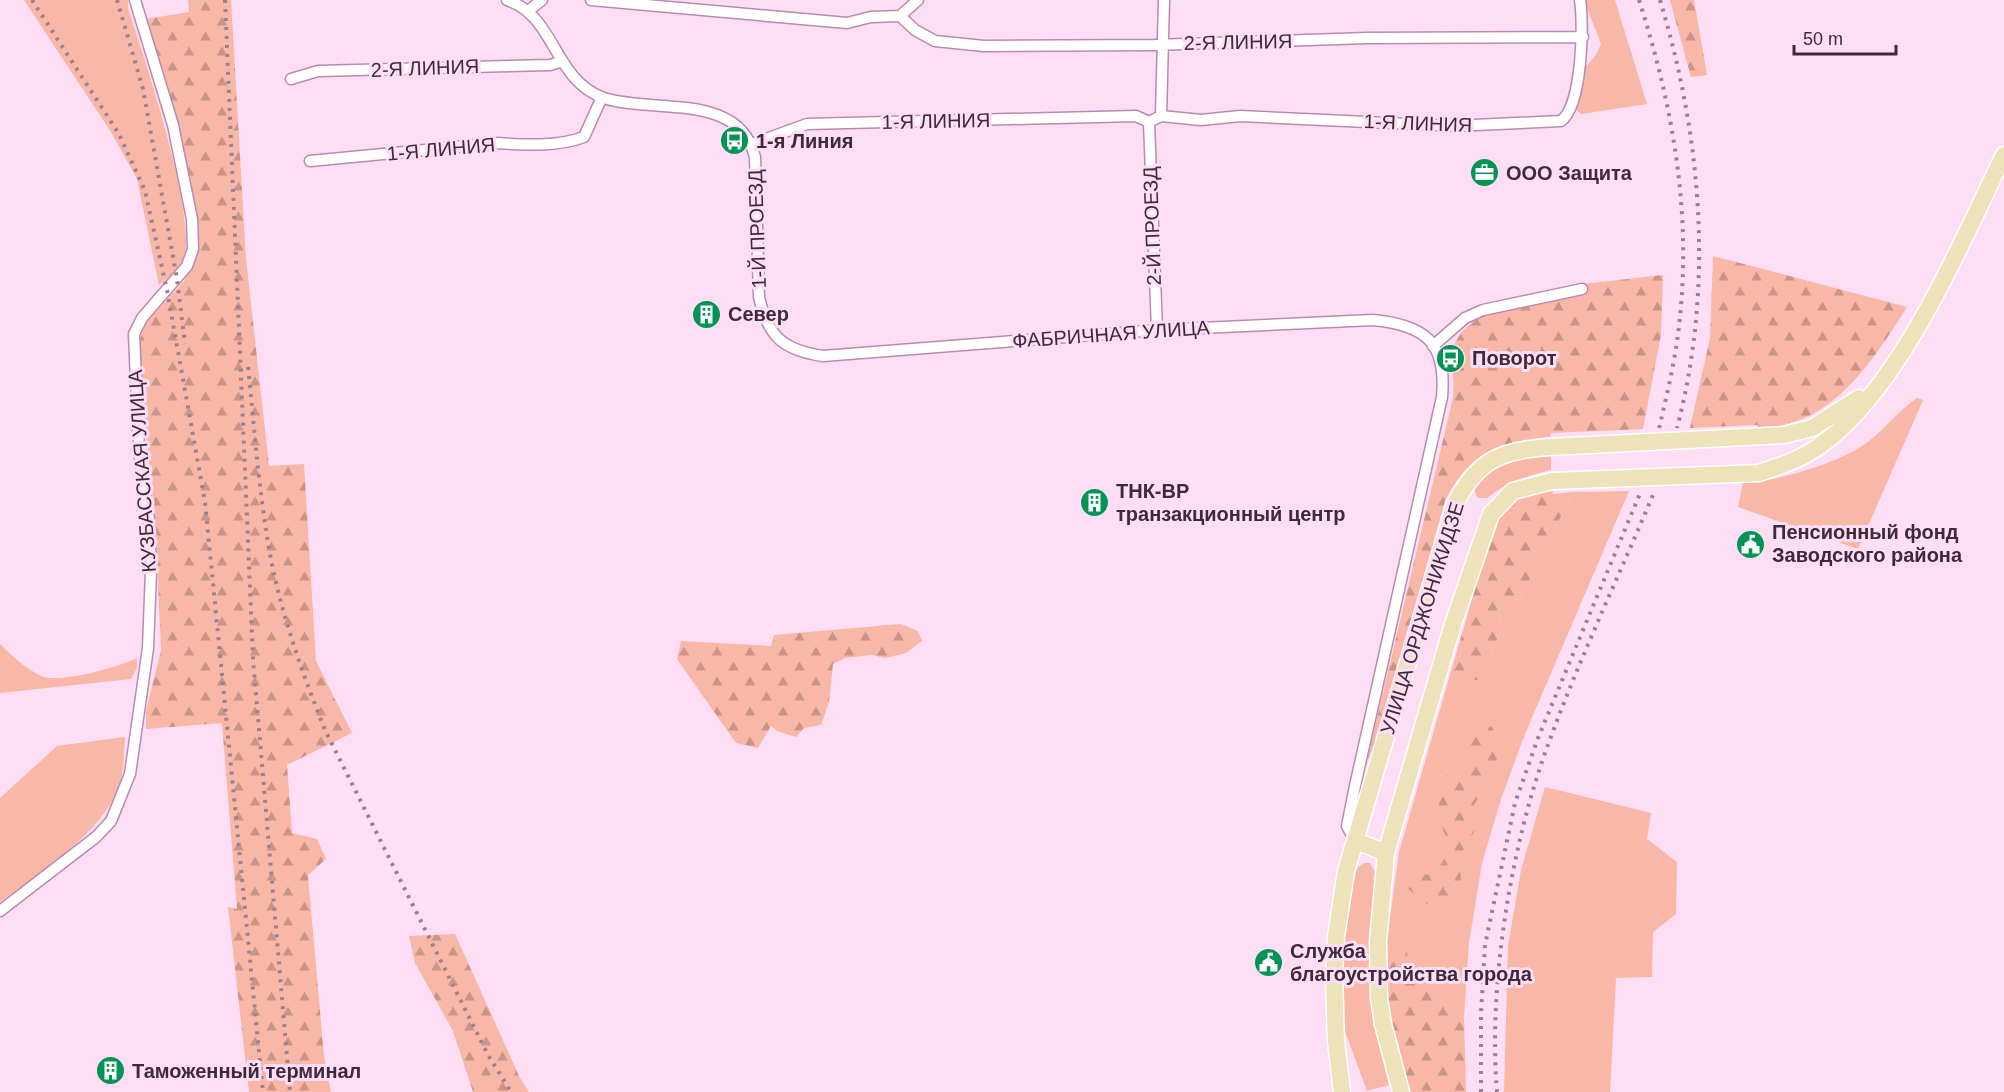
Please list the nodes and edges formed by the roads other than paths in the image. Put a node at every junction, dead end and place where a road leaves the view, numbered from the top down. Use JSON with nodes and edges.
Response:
{"nodes":[{"id":1,"x":135,"y":0,"type":"edge"},
{"id":2,"x":507,"y":0,"type":"edge"},
{"id":3,"x":542,"y":0,"type":"edge"},
{"id":4,"x":591,"y":0,"type":"edge"},
{"id":5,"x":918,"y":0,"type":"edge"},
{"id":6,"x":1164,"y":0,"type":"edge"},
{"id":7,"x":1580,"y":0,"type":"edge"},
{"id":8,"x":528,"y":11,"type":"junction"},
{"id":9,"x":900,"y":16,"type":"junction"},
{"id":10,"x":1583,"y":38,"type":"junction"},
{"id":11,"x":1165,"y":44,"type":"junction"},
{"id":12,"x":560,"y":62,"type":"junction"},
{"id":13,"x":291,"y":79,"type":"dead end"},
{"id":14,"x":602,"y":97,"type":"junction"},
{"id":15,"x":1161,"y":116,"type":"junction"},
{"id":16,"x":1149,"y":122,"type":"junction"},
{"id":17,"x":752,"y":144,"type":"junction"},
{"id":18,"x":2004,"y":155,"type":"edge"},
{"id":19,"x":310,"y":161,"type":"dead end"},
{"id":20,"x":1582,"y":289,"type":"dead end"},
{"id":21,"x":1156,"y":330,"type":"junction"},
{"id":22,"x":783,"y":343,"type":"joint"},
{"id":23,"x":1433,"y":346,"type":"junction"},
{"id":24,"x":1887,"y":374,"type":"junction"},
{"id":25,"x":1356,"y":841,"type":"junction"},
{"id":26,"x":1386,"y":853,"type":"junction"},
{"id":27,"x":0,"y":911,"type":"edge"},
{"id":28,"x":1342,"y":1092,"type":"edge"},
{"id":29,"x":1401,"y":1092,"type":"edge"}],
"edges":[{"from":1,"to":27,"type":"street","name":"КУЗБАССКАЯ УЛИЦА"},
{"from":2,"to":8,"type":"street"},
{"from":3,"to":8,"type":"street"},
{"from":4,"to":9,"type":"street"},
{"from":5,"to":9,"type":"street"},
{"from":6,"to":11,"type":"street"},
{"from":7,"to":10,"type":"street"},
{"from":8,"to":12,"type":"street"},
{"from":9,"to":11,"type":"street","name":"2-Я ЛИНИЯ"},
{"from":10,"to":11,"type":"street","name":"2-Я ЛИНИЯ"},
{"from":10,"to":15,"type":"street","name":"1-Я ЛИНИЯ"},
{"from":11,"to":15,"type":"street"},
{"from":12,"to":13,"type":"street","name":"2-Я ЛИНИЯ"},
{"from":12,"to":14,"type":"street"},
{"from":14,"to":17,"type":"street"},
{"from":14,"to":19,"type":"street","name":"1-Я ЛИНИЯ"},
{"from":15,"to":16,"type":"street"},
{"from":16,"to":17,"type":"street","name":"1-Я ЛИНИЯ"},
{"from":16,"to":21,"type":"street","name":"2-Й ПРОЕЗД"},
{"from":17,"to":22,"type":"street","name":"1-Й ПРОЕЗД"},
{"from":18,"to":24,"type":"main road","name":"УЛИЦА ОРДЖОНИКИДЗЕ"},
{"from":20,"to":23,"type":"street"},
{"from":21,"to":22,"type":"street","name":"ФАБРИЧНАЯ УЛИЦА"},
{"from":21,"to":23,"type":"street","name":"ФАБРИЧНАЯ УЛИЦА"},
{"from":23,"to":25,"type":"street","name":"ФАБРИЧНАЯ УЛИЦА"},
{"from":24,"to":25,"type":"main road","name":"УЛИЦА ОРДЖОНИКИДЗЕ"},
{"from":24,"to":26,"type":"main road","name":"УЛИЦА ОРДЖОНИКИДЗЕ"},
{"from":25,"to":26,"type":"main road"},
{"from":25,"to":28,"type":"main road","name":"УЛИЦА ОРДЖОНИКИДЗЕ"},
{"from":26,"to":29,"type":"main road","name":"УЛИЦА ОРДЖОНИКИДЗЕ"}]}
